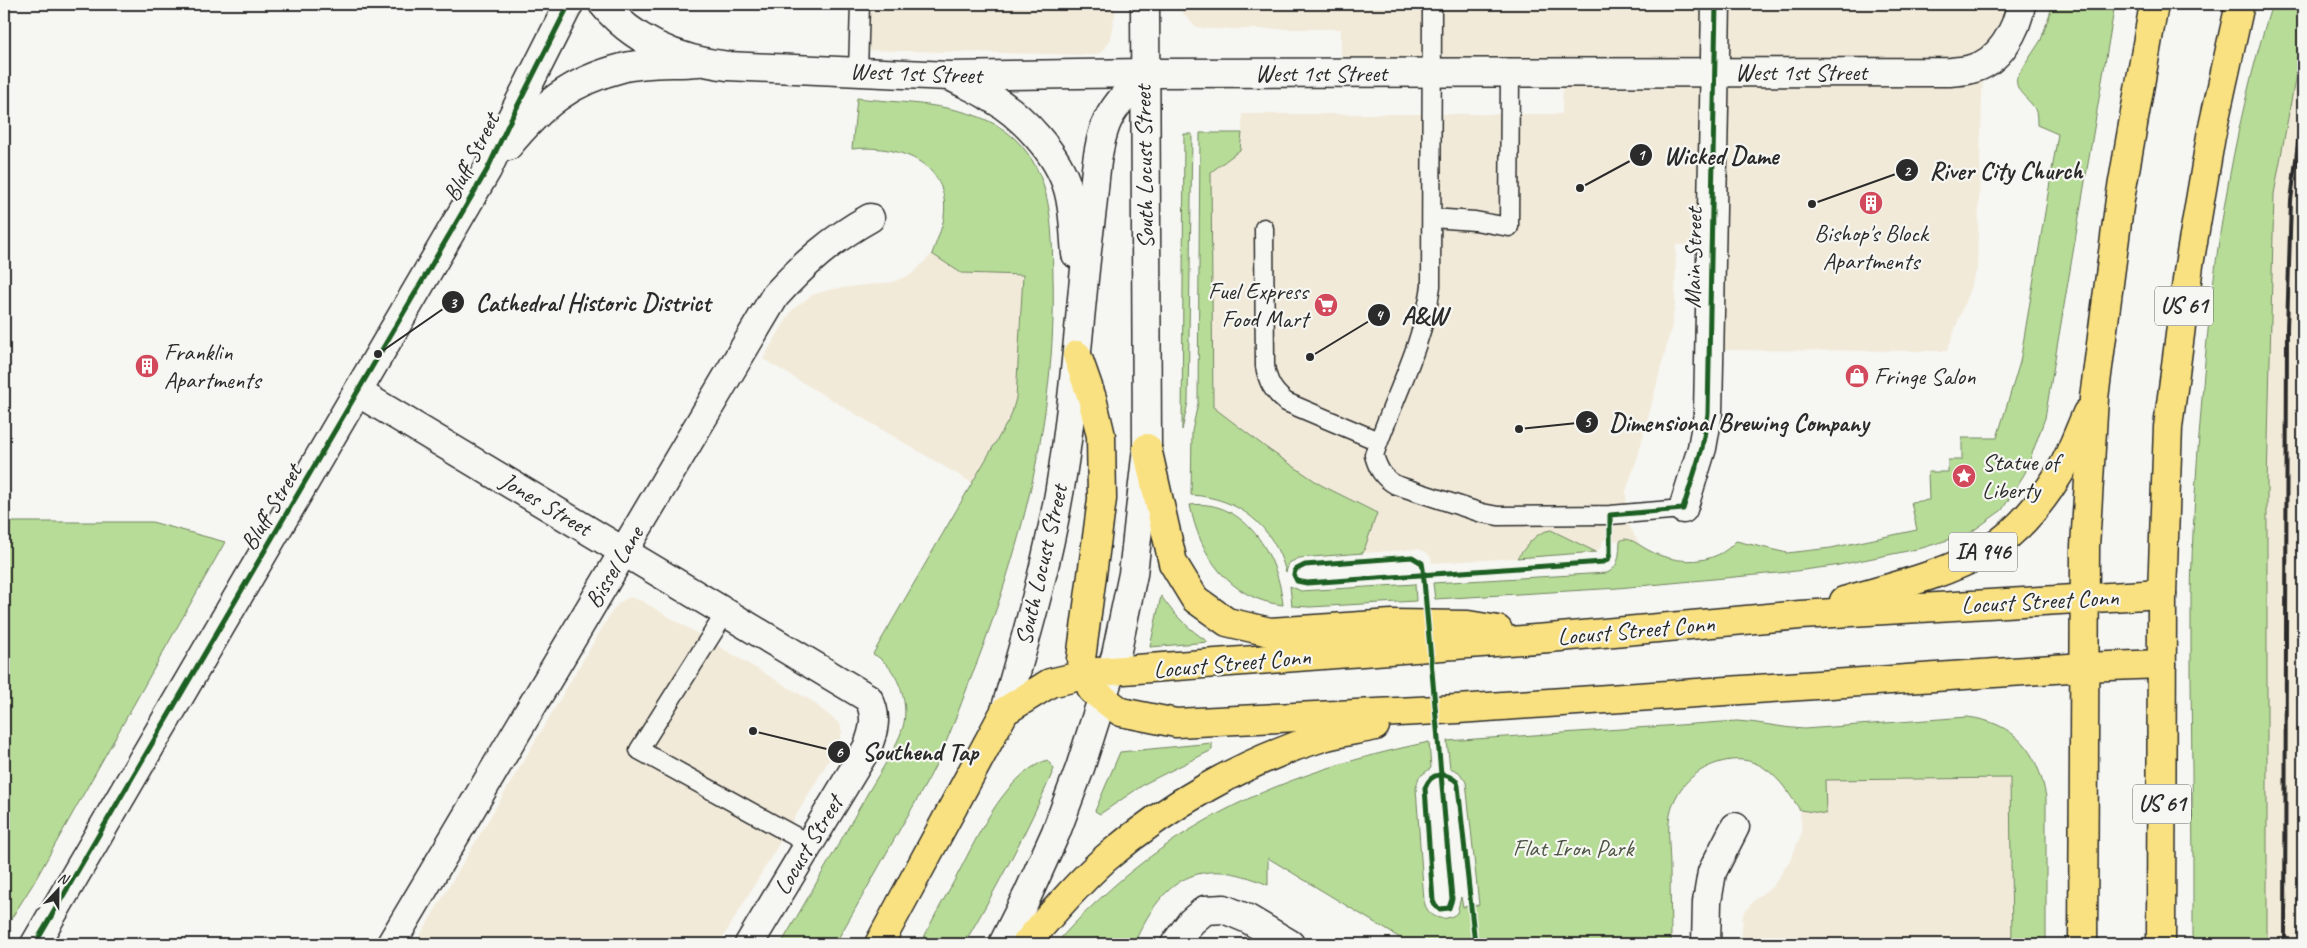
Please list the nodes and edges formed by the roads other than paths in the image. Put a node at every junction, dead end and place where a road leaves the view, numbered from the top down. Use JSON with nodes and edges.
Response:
{"nodes":[{"id":1,"x":569,"y":4,"type":"edge"},
{"id":2,"x":603,"y":4,"type":"edge"},
{"id":3,"x":860,"y":4,"type":"edge"},
{"id":4,"x":1146,"y":4,"type":"edge"},
{"id":5,"x":1432,"y":4,"type":"edge"},
{"id":6,"x":1716,"y":4,"type":"edge"},
{"id":7,"x":2021,"y":4,"type":"edge"},
{"id":8,"x":2154,"y":5,"type":"edge"},
{"id":9,"x":2239,"y":10,"type":"edge"},
{"id":10,"x":698,"y":62,"type":"junction"},
{"id":11,"x":858,"y":71,"type":"junction"},
{"id":12,"x":1432,"y":72,"type":"junction"},
{"id":13,"x":1510,"y":72,"type":"junction"},
{"id":14,"x":1715,"y":72,"type":"junction"},
{"id":15,"x":1145,"y":73,"type":"junction"},
{"id":16,"x":949,"y":76,"type":"junction"},
{"id":17,"x":488,"y":170,"type":"junction"},
{"id":18,"x":870,"y":218,"type":"dead end"},
{"id":19,"x":1432,"y":218,"type":"junction"},
{"id":20,"x":1264,"y":228,"type":"dead end"},
{"id":21,"x":1081,"y":298,"type":"junction"},
{"id":22,"x":1077,"y":355,"type":"junction"},
{"id":23,"x":359,"y":393,"type":"junction"},
{"id":24,"x":2094,"y":398,"type":"junction"},
{"id":25,"x":1378,"y":441,"type":"junction"},
{"id":26,"x":1147,"y":448,"type":"junction"},
{"id":27,"x":1684,"y":509,"type":"joint"},
{"id":28,"x":624,"y":551,"type":"junction"},
{"id":29,"x":2162,"y":594,"type":"junction"},
{"id":30,"x":2084,"y":599,"type":"junction"},
{"id":31,"x":726,"y":612,"type":"junction"},
{"id":32,"x":1800,"y":615,"type":"junction"},
{"id":33,"x":1549,"y":638,"type":"junction"},
{"id":34,"x":2162,"y":664,"type":"junction"},
{"id":35,"x":2084,"y":667,"type":"junction"},
{"id":36,"x":1098,"y":674,"type":"junction"},
{"id":37,"x":1103,"y":698,"type":"junction"},
{"id":38,"x":1458,"y":709,"type":"junction"},
{"id":39,"x":1005,"y":711,"type":"junction"},
{"id":40,"x":874,"y":717,"type":"joint"},
{"id":41,"x":1735,"y":827,"type":"dead end"},
{"id":42,"x":809,"y":844,"type":"junction"},
{"id":43,"x":35,"y":944,"type":"edge"},
{"id":44,"x":391,"y":944,"type":"edge"},
{"id":45,"x":749,"y":944,"type":"edge"},
{"id":46,"x":880,"y":944,"type":"edge"},
{"id":47,"x":1003,"y":944,"type":"edge"},
{"id":48,"x":1026,"y":944,"type":"edge"},
{"id":49,"x":1175,"y":944,"type":"edge"},
{"id":50,"x":1290,"y":944,"type":"edge"},
{"id":51,"x":1706,"y":944,"type":"edge"},
{"id":52,"x":2083,"y":944,"type":"edge"},
{"id":53,"x":2161,"y":944,"type":"edge"}],
"edges":[{"from":1,"to":17,"type":"street","name":"Bluff Street"},
{"from":2,"to":10,"type":"street","name":"West 1st Street"},
{"from":3,"to":11,"type":"lane"},
{"from":4,"to":15,"type":"street"},
{"from":5,"to":12,"type":"lane"},
{"from":6,"to":14,"type":"street","name":"Main Street"},
{"from":7,"to":14,"type":"street","name":"West 1st Street"},
{"from":8,"to":24,"type":"highway"},
{"from":9,"to":29,"type":"highway","number":"US 61"},
{"from":10,"to":11,"type":"street","name":"West 1st Street"},
{"from":10,"to":17,"type":"street"},
{"from":11,"to":16,"type":"street","name":"West 1st Street"},
{"from":12,"to":13,"type":"street","name":"West 1st Street"},
{"from":12,"to":15,"type":"street","name":"West 1st Street"},
{"from":12,"to":19,"type":"lane"},
{"from":13,"to":14,"type":"street","name":"West 1st Street"},
{"from":13,"to":19,"type":"lane"},
{"from":14,"to":27,"type":"street","name":"Main Street"},
{"from":15,"to":16,"type":"street","name":"West 1st Street"},
{"from":15,"to":21,"type":"street","name":"South Locust Street"},
{"from":15,"to":26,"type":"street","name":"South Locust Street"},
{"from":16,"to":21,"type":"street"},
{"from":17,"to":23,"type":"street","name":"Bluff Street"},
{"from":18,"to":28,"type":"street","name":"Bissel Lane"},
{"from":19,"to":25,"type":"lane"},
{"from":20,"to":25,"type":"lane"},
{"from":21,"to":22,"type":"street","name":"South Locust Street"},
{"from":22,"to":36,"type":"highway"},
{"from":22,"to":39,"type":"street","name":"South Locust Street"},
{"from":23,"to":28,"type":"street","name":"Jones Street"},
{"from":23,"to":43,"type":"street","name":"Bluff Street"},
{"from":24,"to":30,"type":"highway"},
{"from":24,"to":32,"type":"highway","number":"IA 946"},
{"from":25,"to":27,"type":"lane"},
{"from":26,"to":33,"type":"highway"},
{"from":26,"to":36,"type":"street","name":"South Locust Street"},
{"from":28,"to":31,"type":"street","name":"Jones Street"},
{"from":28,"to":44,"type":"street","name":"Bissel Lane"},
{"from":29,"to":30,"type":"highway","name":"Locust Street Conn"},
{"from":29,"to":34,"type":"highway","number":"US 61"},
{"from":30,"to":32,"type":"highway","name":"Locust Street Conn"},
{"from":30,"to":35,"type":"highway"},
{"from":31,"to":40,"type":"street","name":"Jones Street"},
{"from":31,"to":42,"type":"lane"},
{"from":32,"to":33,"type":"highway","name":"Locust Street Conn"},
{"from":33,"to":36,"type":"highway","name":"Locust Street Conn"},
{"from":34,"to":35,"type":"highway"},
{"from":34,"to":53,"type":"highway","number":"US 61"},
{"from":35,"to":38,"type":"highway"},
{"from":35,"to":52,"type":"highway"},
{"from":36,"to":37,"type":"street","name":"South Locust Street"},
{"from":36,"to":39,"type":"highway","name":"Locust Street Conn"},
{"from":37,"to":38,"type":"highway"},
{"from":37,"to":47,"type":"street","name":"South Locust Street"},
{"from":38,"to":48,"type":"highway"},
{"from":39,"to":46,"type":"highway","name":"South Locust Street"},
{"from":40,"to":42,"type":"street","name":"Locust Street"},
{"from":41,"to":51,"type":"street"},
{"from":42,"to":45,"type":"street","name":"Locust Street"},
{"from":49,"to":50,"type":"street"}]}
